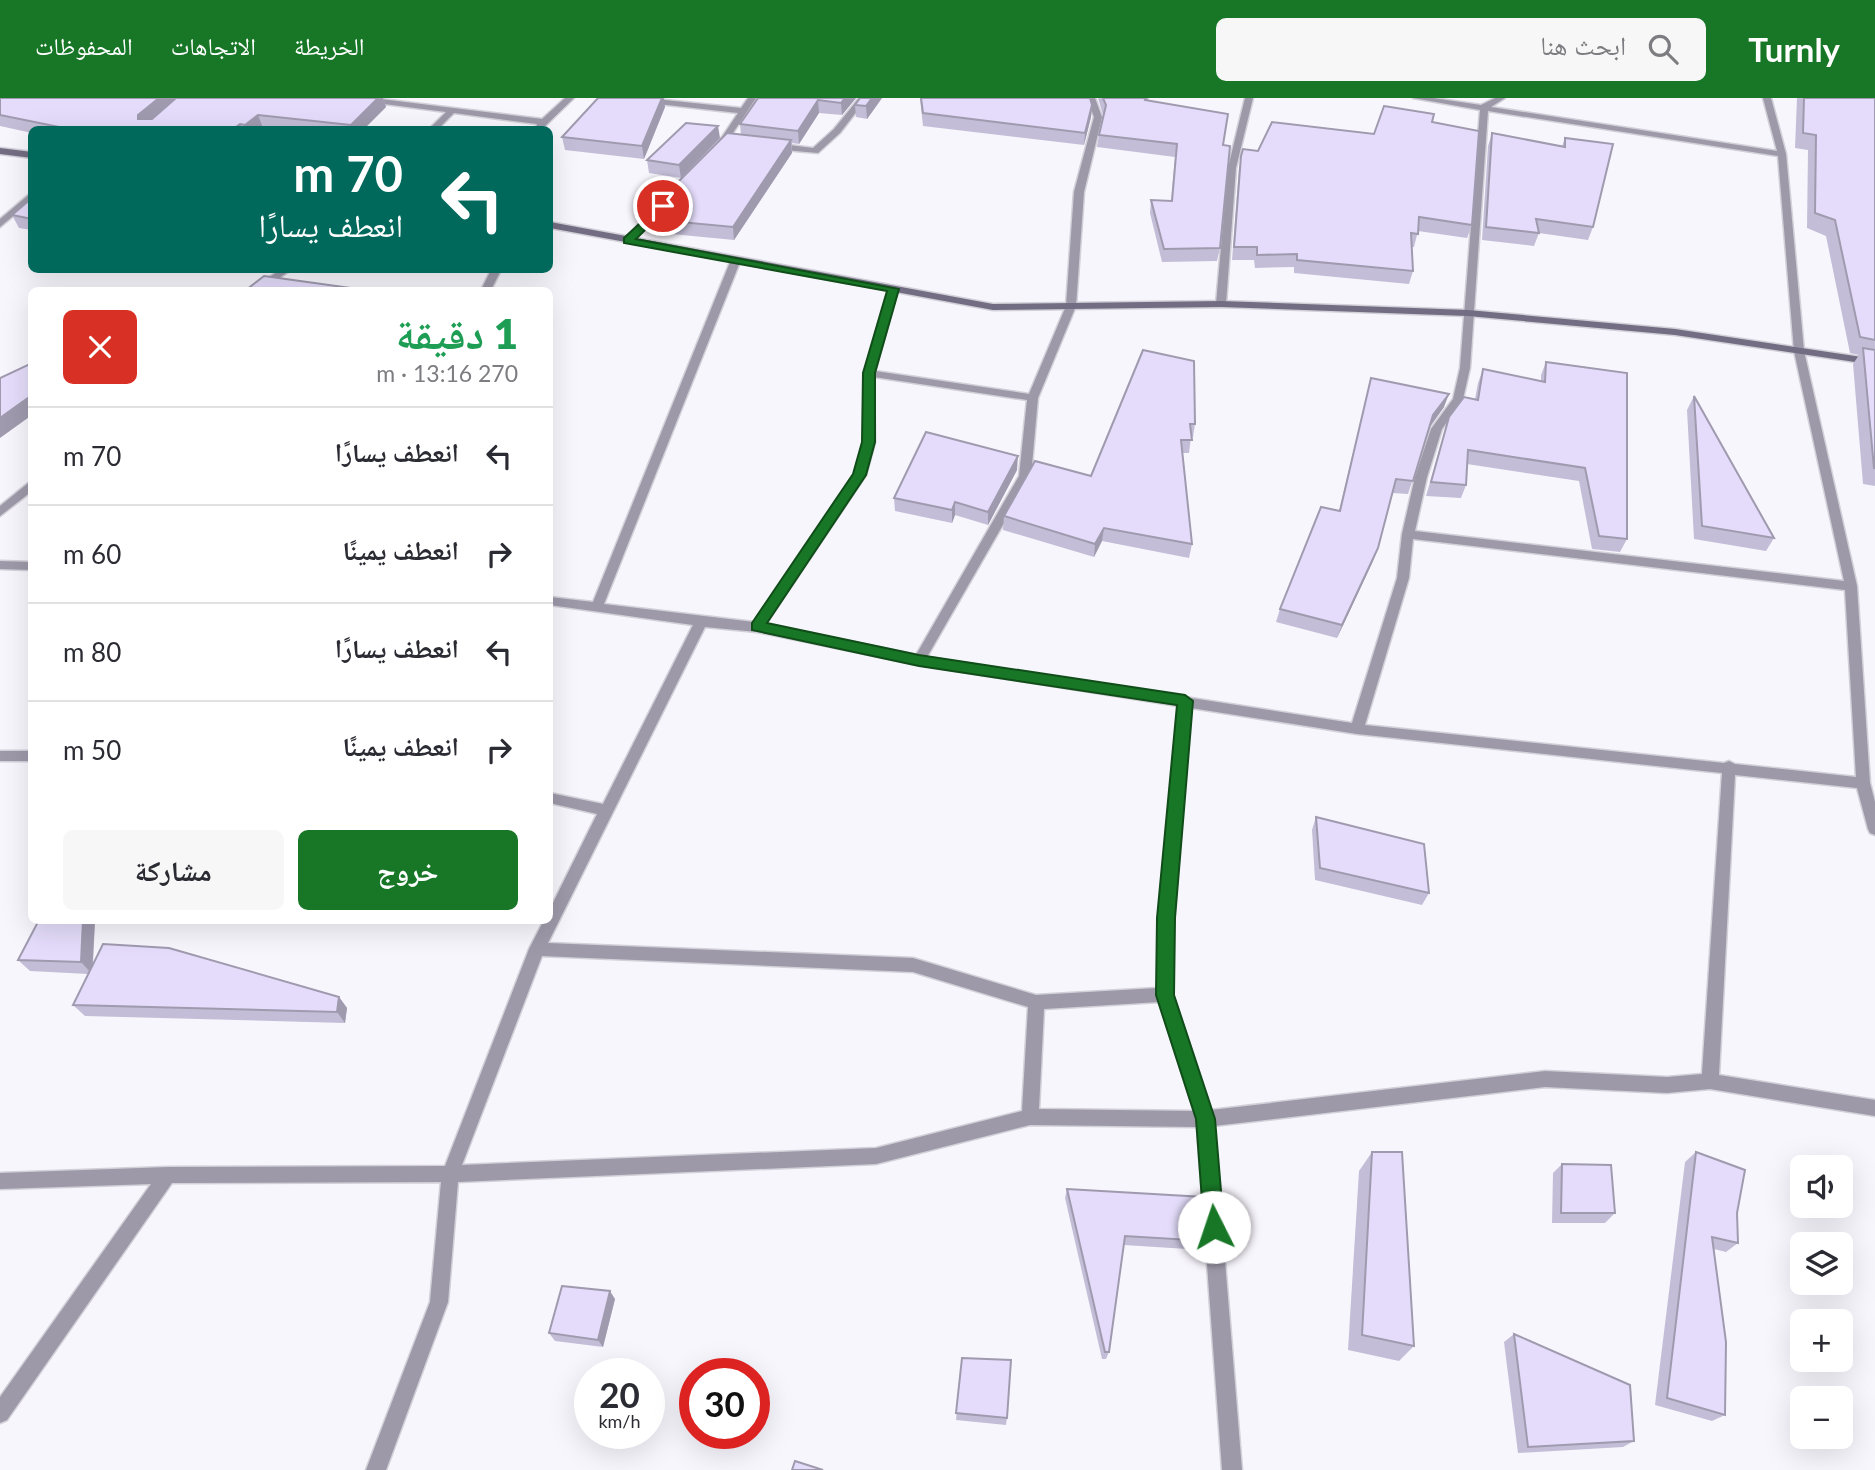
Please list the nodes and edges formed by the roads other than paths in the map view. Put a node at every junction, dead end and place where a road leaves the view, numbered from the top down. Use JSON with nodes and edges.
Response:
{"nodes":[{"id":1,"x":353,"y":98,"type":"edge"},
{"id":2,"x":570,"y":98,"type":"edge"},
{"id":3,"x":624,"y":98,"type":"edge"},
{"id":4,"x":752,"y":98,"type":"edge"},
{"id":5,"x":863,"y":98,"type":"edge"},
{"id":6,"x":1091,"y":98,"type":"edge"},
{"id":7,"x":1249,"y":98,"type":"edge"},
{"id":8,"x":1417,"y":98,"type":"edge"},
{"id":9,"x":1502,"y":98,"type":"edge"},
{"id":10,"x":1767,"y":98,"type":"edge"},
{"id":11,"x":1484,"y":107,"type":"junction"},
{"id":12,"x":743,"y":111,"type":"junction"},
{"id":13,"x":450,"y":113,"type":"junction"},
{"id":14,"x":436,"y":126,"type":"edge"},
{"id":15,"x":540,"y":126,"type":"edge"},
{"id":16,"x":726,"y":140,"type":"junction"},
{"id":17,"x":737,"y":141,"type":"edge"},
{"id":18,"x":761,"y":144,"type":"edge"},
{"id":19,"x":0,"y":150,"type":"edge"},
{"id":20,"x":1782,"y":153,"type":"junction"},
{"id":21,"x":28,"y":154,"type":"edge"},
{"id":22,"x":707,"y":160,"type":"edge"},
{"id":23,"x":672,"y":197,"type":"edge"},
{"id":24,"x":28,"y":199,"type":"edge"},
{"id":25,"x":0,"y":224,"type":"edge"},
{"id":26,"x":553,"y":226,"type":"edge"},
{"id":27,"x":628,"y":240,"type":"junction"},
{"id":28,"x":735,"y":262,"type":"junction"},
{"id":29,"x":281,"y":273,"type":"edge"},
{"id":30,"x":260,"y":287,"type":"edge"},
{"id":31,"x":893,"y":289,"type":"junction"},
{"id":32,"x":1221,"y":304,"type":"junction"},
{"id":33,"x":1071,"y":306,"type":"junction"},
{"id":34,"x":1468,"y":313,"type":"junction"},
{"id":35,"x":1799,"y":351,"type":"junction"},
{"id":36,"x":1875,"y":362,"type":"edge"},
{"id":37,"x":869,"y":373,"type":"junction"},
{"id":38,"x":1033,"y":398,"type":"junction"},
{"id":39,"x":28,"y":488,"type":"edge"},
{"id":40,"x":0,"y":512,"type":"edge"},
{"id":41,"x":1408,"y":534,"type":"junction"},
{"id":42,"x":0,"y":565,"type":"edge"},
{"id":43,"x":28,"y":566,"type":"edge"},
{"id":44,"x":1851,"y":586,"type":"junction"},
{"id":45,"x":553,"y":601,"type":"edge"},
{"id":46,"x":597,"y":607,"type":"junction"},
{"id":47,"x":701,"y":622,"type":"junction"},
{"id":48,"x":757,"y":626,"type":"junction"},
{"id":49,"x":919,"y":660,"type":"junction"},
{"id":50,"x":1185,"y":701,"type":"junction"},
{"id":51,"x":1357,"y":729,"type":"junction"},
{"id":52,"x":0,"y":756,"type":"edge"},
{"id":53,"x":28,"y":756,"type":"edge"},
{"id":54,"x":1729,"y":766,"type":"junction"},
{"id":55,"x":1863,"y":783,"type":"junction"},
{"id":56,"x":553,"y":800,"type":"edge"},
{"id":57,"x":608,"y":811,"type":"junction"},
{"id":58,"x":1875,"y":829,"type":"edge"},
{"id":59,"x":553,"y":918,"type":"edge"},
{"id":60,"x":550,"y":924,"type":"edge"},
{"id":61,"x":537,"y":949,"type":"junction"},
{"id":62,"x":1165,"y":995,"type":"junction"},
{"id":63,"x":1036,"y":1002,"type":"junction"},
{"id":64,"x":1710,"y":1081,"type":"junction"},
{"id":65,"x":1875,"y":1108,"type":"edge"},
{"id":66,"x":1030,"y":1117,"type":"junction"},
{"id":67,"x":1205,"y":1119,"type":"junction"},
{"id":68,"x":450,"y":1174,"type":"junction"},
{"id":69,"x":168,"y":1175,"type":"junction"},
{"id":70,"x":0,"y":1181,"type":"edge"},
{"id":71,"x":0,"y":1413,"type":"edge"},
{"id":72,"x":376,"y":1470,"type":"edge"},
{"id":73,"x":1232,"y":1470,"type":"edge"}],
"edges":[{"from":1,"to":13,"type":"street"},
{"from":2,"to":15,"type":"street"},
{"from":3,"to":12,"type":"street"},
{"from":4,"to":12,"type":"street"},
{"from":5,"to":18,"type":"street"},
{"from":6,"to":33,"type":"street"},
{"from":7,"to":32,"type":"street"},
{"from":8,"to":11,"type":"street"},
{"from":9,"to":11,"type":"street"},
{"from":10,"to":20,"type":"street"},
{"from":11,"to":20,"type":"street"},
{"from":11,"to":34,"type":"street"},
{"from":12,"to":16,"type":"street"},
{"from":13,"to":14,"type":"street"},
{"from":13,"to":15,"type":"street"},
{"from":16,"to":17,"type":"street"},
{"from":16,"to":22,"type":"street"},
{"from":19,"to":21,"type":"street"},
{"from":20,"to":35,"type":"street"},
{"from":23,"to":27,"type":"street"},
{"from":24,"to":25,"type":"street"},
{"from":26,"to":27,"type":"street"},
{"from":27,"to":28,"type":"street"},
{"from":28,"to":31,"type":"street"},
{"from":28,"to":46,"type":"street"},
{"from":29,"to":30,"type":"street"},
{"from":31,"to":33,"type":"street"},
{"from":31,"to":37,"type":"street"},
{"from":32,"to":33,"type":"street"},
{"from":32,"to":34,"type":"street"},
{"from":33,"to":38,"type":"street"},
{"from":34,"to":35,"type":"street"},
{"from":34,"to":41,"type":"street"},
{"from":35,"to":36,"type":"street"},
{"from":35,"to":44,"type":"street"},
{"from":37,"to":38,"type":"street"},
{"from":37,"to":48,"type":"street"},
{"from":38,"to":49,"type":"street"},
{"from":39,"to":40,"type":"street"},
{"from":41,"to":44,"type":"street"},
{"from":41,"to":51,"type":"street"},
{"from":42,"to":43,"type":"street"},
{"from":44,"to":55,"type":"street"},
{"from":45,"to":46,"type":"street"},
{"from":46,"to":47,"type":"street"},
{"from":47,"to":48,"type":"street"},
{"from":47,"to":57,"type":"street"},
{"from":48,"to":49,"type":"street"},
{"from":49,"to":50,"type":"street"},
{"from":50,"to":51,"type":"street"},
{"from":50,"to":62,"type":"street"},
{"from":51,"to":54,"type":"street"},
{"from":52,"to":53,"type":"street"},
{"from":54,"to":55,"type":"street"},
{"from":54,"to":64,"type":"street"},
{"from":55,"to":58,"type":"street"},
{"from":56,"to":57,"type":"street"},
{"from":57,"to":59,"type":"street"},
{"from":60,"to":61,"type":"street"},
{"from":61,"to":63,"type":"street"},
{"from":61,"to":68,"type":"street"},
{"from":62,"to":63,"type":"street"},
{"from":62,"to":67,"type":"street"},
{"from":63,"to":66,"type":"street"},
{"from":64,"to":65,"type":"street"},
{"from":64,"to":67,"type":"street"},
{"from":66,"to":67,"type":"street"},
{"from":66,"to":68,"type":"street"},
{"from":67,"to":73,"type":"street"},
{"from":68,"to":69,"type":"street"},
{"from":68,"to":72,"type":"street"},
{"from":69,"to":70,"type":"street"},
{"from":69,"to":71,"type":"street"}]}
